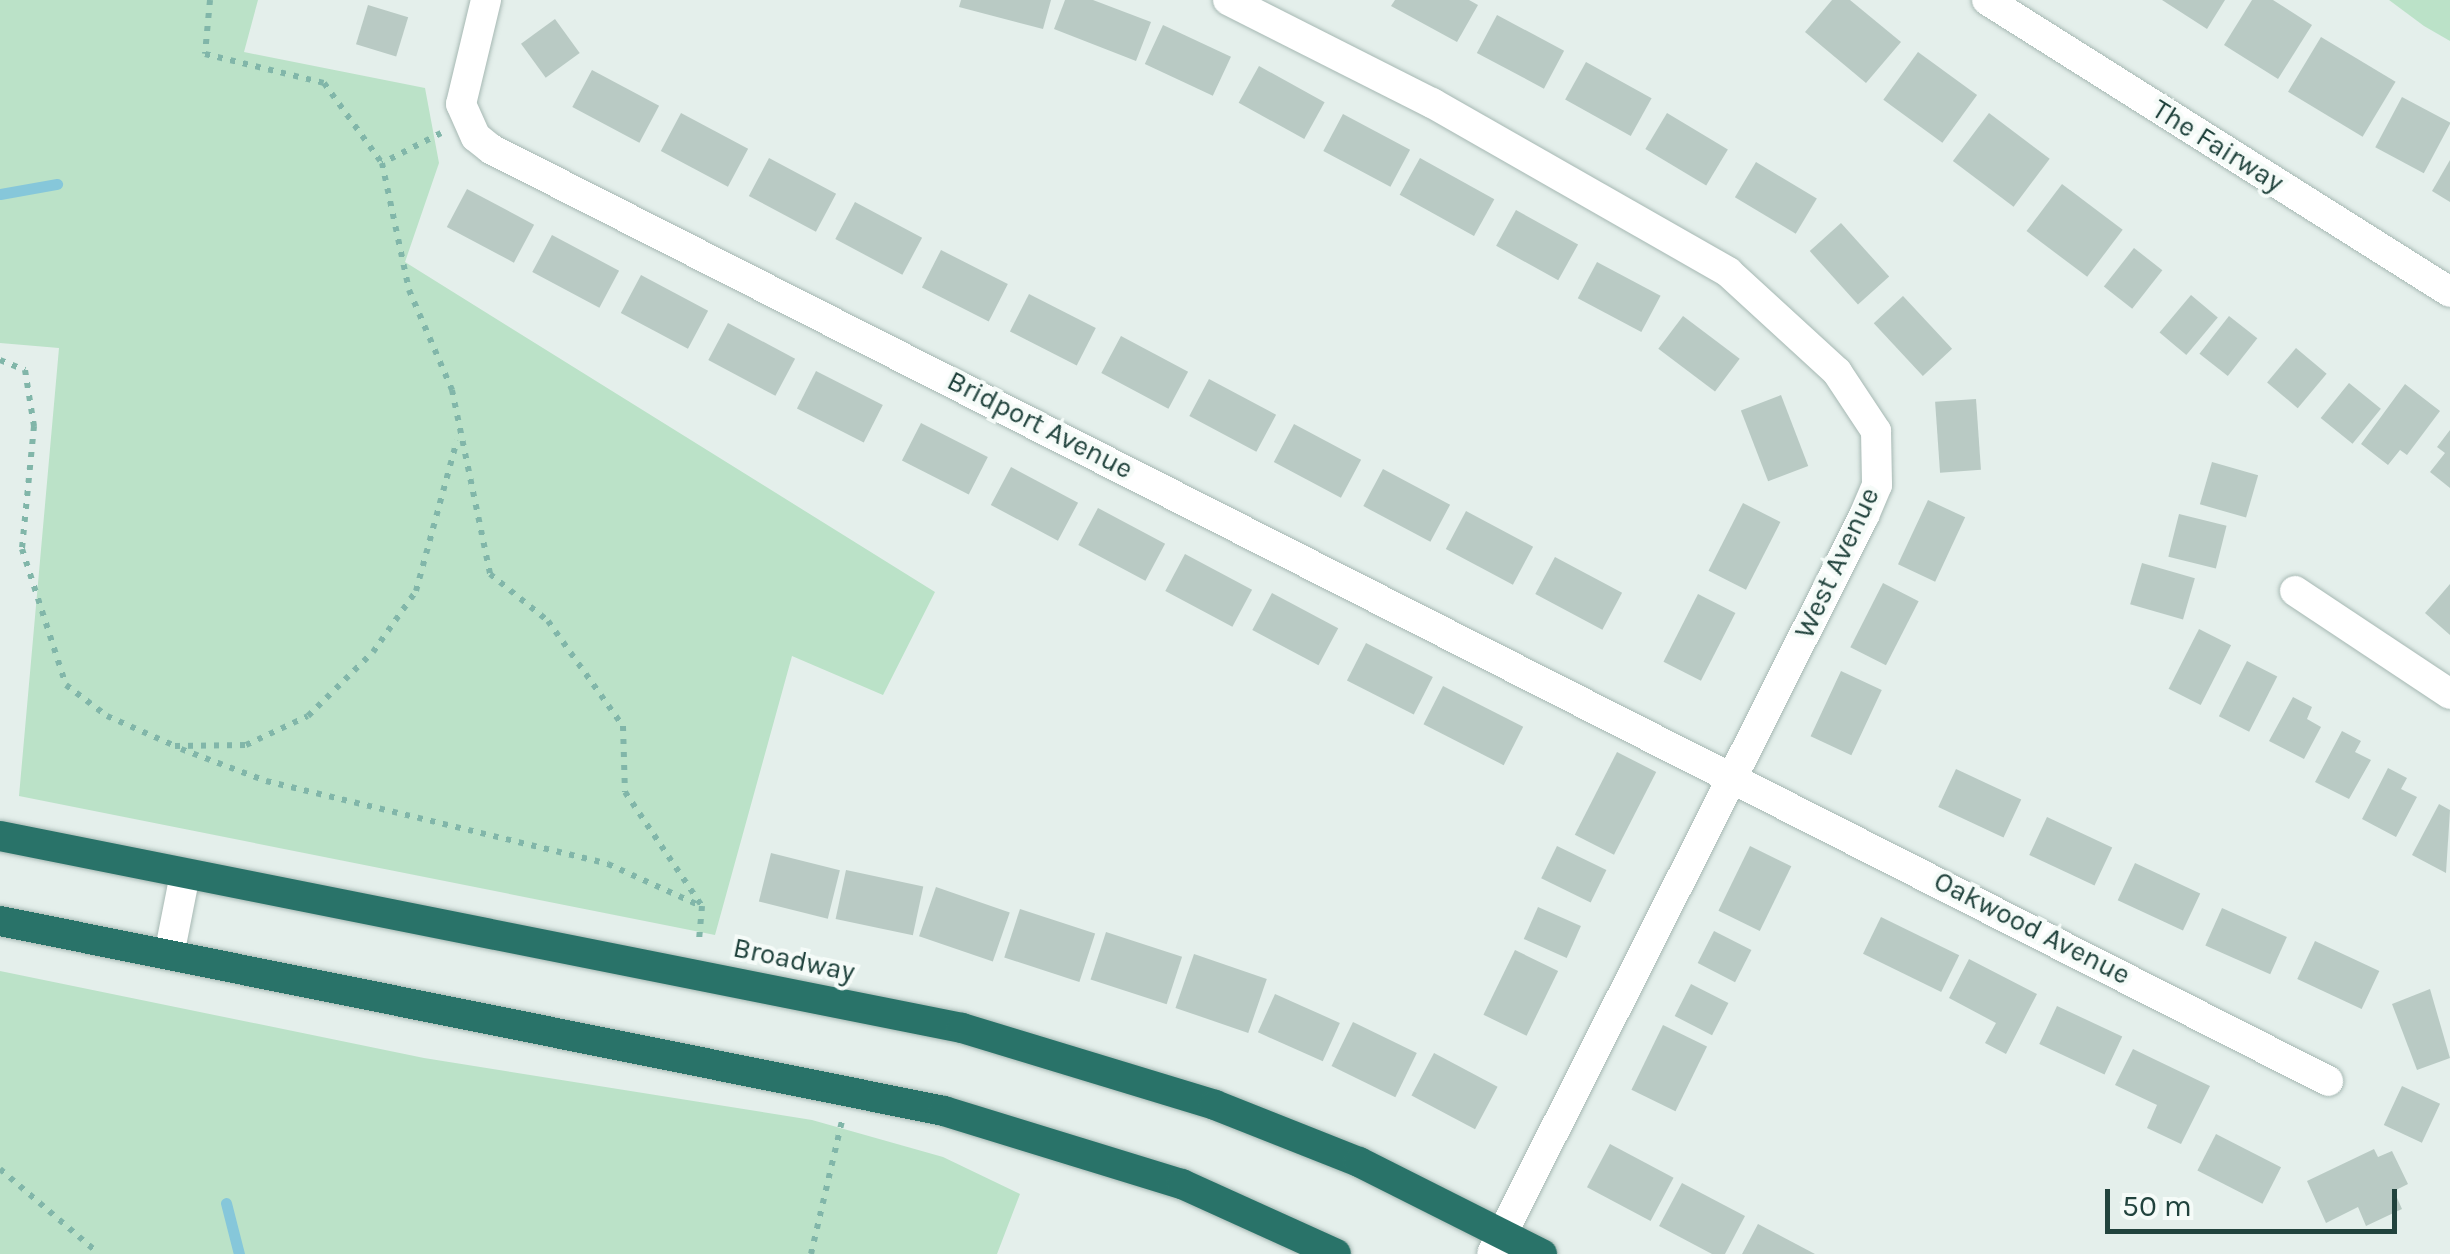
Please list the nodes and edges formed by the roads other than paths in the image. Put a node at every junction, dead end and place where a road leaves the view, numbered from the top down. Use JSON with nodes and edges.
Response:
{"nodes":[{"id":1,"x":486,"y":0,"type":"edge"},
{"id":2,"x":1228,"y":0,"type":"edge"},
{"id":3,"x":1987,"y":0,"type":"edge"},
{"id":4,"x":2450,"y":292,"type":"edge"},
{"id":5,"x":2295,"y":592,"type":"dead end"},
{"id":6,"x":2450,"y":694,"type":"edge"},
{"id":7,"x":1735,"y":775,"type":"junction"},
{"id":8,"x":0,"y":836,"type":"edge"},
{"id":9,"x":185,"y":874,"type":"junction"},
{"id":10,"x":0,"y":921,"type":"edge"},
{"id":11,"x":169,"y":955,"type":"junction"},
{"id":12,"x":2328,"y":1082,"type":"dead end"},
{"id":13,"x":1499,"y":1245,"type":"edge"},
{"id":14,"x":1336,"y":1254,"type":"edge"},
{"id":15,"x":1542,"y":1254,"type":"edge"}],
"edges":[{"from":1,"to":7,"type":"street","name":"Bridport Avenue"},
{"from":2,"to":7,"type":"street","name":"West Avenue"},
{"from":3,"to":4,"type":"street","name":"The Fairway"},
{"from":5,"to":6,"type":"street"},
{"from":7,"to":12,"type":"street","name":"Oakwood Avenue"},
{"from":7,"to":13,"type":"street","name":"West Avenue"},
{"from":8,"to":9,"type":"highway","name":"Broadway"},
{"from":9,"to":11,"type":"street"},
{"from":9,"to":13,"type":"highway","name":"Broadway"},
{"from":10,"to":11,"type":"highway"},
{"from":11,"to":14,"type":"highway"},
{"from":13,"to":15,"type":"highway","name":"Broadway"}]}
